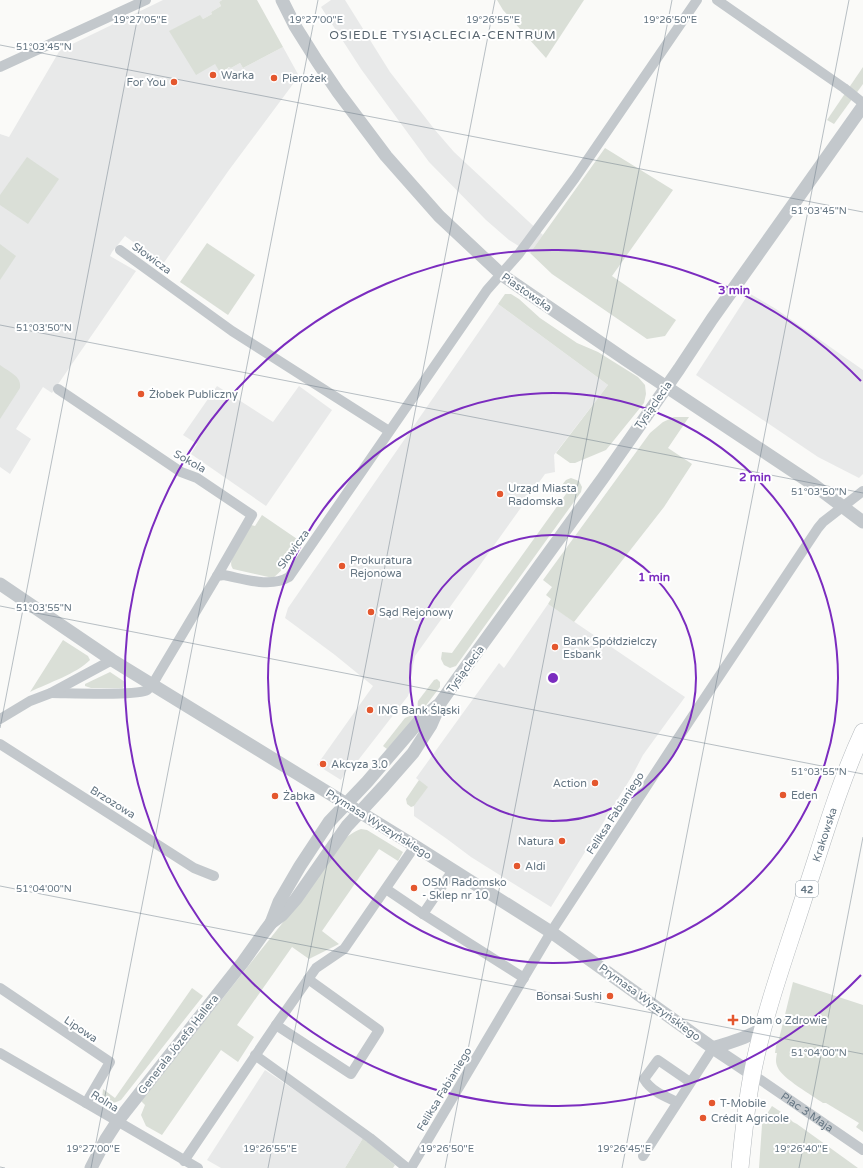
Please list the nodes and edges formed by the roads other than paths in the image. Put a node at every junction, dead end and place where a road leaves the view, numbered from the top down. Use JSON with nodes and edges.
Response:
{"nodes":[{"id":1,"x":146,"y":0,"type":"edge"},
{"id":2,"x":282,"y":0,"type":"edge"},
{"id":3,"x":697,"y":0,"type":"edge"},
{"id":4,"x":717,"y":0,"type":"edge"},
{"id":5,"x":0,"y":67,"type":"edge"},
{"id":6,"x":863,"y":105,"type":"edge"},
{"id":7,"x":120,"y":250,"type":"dead end"},
{"id":8,"x":502,"y":275,"type":"junction"},
{"id":9,"x":666,"y":387,"type":"junction"},
{"id":10,"x":58,"y":389,"type":"dead end"},
{"id":11,"x":389,"y":431,"type":"junction"},
{"id":12,"x":863,"y":491,"type":"edge"},
{"id":13,"x":844,"y":508,"type":"junction"},
{"id":14,"x":863,"y":522,"type":"edge"},
{"id":15,"x":863,"y":533,"type":"edge"},
{"id":16,"x":217,"y":576,"type":"junction"},
{"id":17,"x":0,"y":584,"type":"edge"},
{"id":18,"x":112,"y":660,"type":"junction"},
{"id":19,"x":152,"y":684,"type":"junction"},
{"id":20,"x":51,"y":694,"type":"junction"},
{"id":21,"x":440,"y":702,"type":"junction"},
{"id":22,"x":0,"y":719,"type":"edge"},
{"id":23,"x":863,"y":732,"type":"edge"},
{"id":24,"x":0,"y":744,"type":"edge"},
{"id":25,"x":345,"y":804,"type":"junction"},
{"id":26,"x":359,"y":812,"type":"junction"},
{"id":27,"x":415,"y":846,"type":"junction"},
{"id":28,"x":453,"y":870,"type":"junction"},
{"id":29,"x":214,"y":876,"type":"dead end"},
{"id":30,"x":386,"y":889,"type":"junction"},
{"id":31,"x":422,"y":914,"type":"junction"},
{"id":32,"x":271,"y":923,"type":"junction"},
{"id":33,"x":552,"y":932,"type":"junction"},
{"id":34,"x":524,"y":978,"type":"junction"},
{"id":35,"x":308,"y":979,"type":"junction"},
{"id":36,"x":0,"y":988,"type":"edge"},
{"id":37,"x":276,"y":1025,"type":"junction"},
{"id":38,"x":764,"y":1027,"type":"junction"},
{"id":39,"x":713,"y":1048,"type":"junction"},
{"id":40,"x":0,"y":1053,"type":"edge"},
{"id":41,"x":255,"y":1055,"type":"junction"},
{"id":42,"x":752,"y":1074,"type":"junction"},
{"id":43,"x":690,"y":1082,"type":"junction"},
{"id":44,"x":676,"y":1102,"type":"junction"},
{"id":45,"x":86,"y":1103,"type":"junction"},
{"id":46,"x":117,"y":1122,"type":"junction"},
{"id":47,"x":863,"y":1150,"type":"edge"},
{"id":48,"x":643,"y":1156,"type":"dead end"},
{"id":49,"x":184,"y":1161,"type":"junction"},
{"id":50,"x":91,"y":1168,"type":"edge"},
{"id":51,"x":198,"y":1168,"type":"edge"},
{"id":52,"x":407,"y":1168,"type":"edge"},
{"id":53,"x":411,"y":1168,"type":"edge"},
{"id":54,"x":740,"y":1168,"type":"edge"}],
"edges":[{"from":1,"to":5,"type":"street"},
{"from":2,"to":8,"type":"street","name":"Piastowska"},
{"from":3,"to":8,"type":"street","name":"Słowicza"},
{"from":4,"to":6,"type":"street"},
{"from":6,"to":9,"type":"street","name":"Tysiąclecia"},
{"from":7,"to":11,"type":"street","name":"Słowicza"},
{"from":8,"to":9,"type":"street","name":"Piastowska"},
{"from":8,"to":11,"type":"street","name":"Słowicza"},
{"from":9,"to":13,"type":"street","name":"Piastowska"},
{"from":9,"to":21,"type":"street","name":"Tysiąclecia"},
{"from":10,"to":16,"type":"street","name":"Sokola"},
{"from":11,"to":16,"type":"street","name":"Słowicza"},
{"from":12,"to":13,"type":"street","name":"Feliksa Fabianiego"},
{"from":13,"to":14,"type":"street","name":"Piastowska"},
{"from":13,"to":15,"type":"street","name":"Piastowska"},
{"from":13,"to":33,"type":"street","name":"Feliksa Fabianiego"},
{"from":16,"to":19,"type":"street"},
{"from":17,"to":18,"type":"street","name":"Prymasa Wyszyńskiego"},
{"from":18,"to":19,"type":"street","name":"Prymasa Wyszyńskiego"},
{"from":18,"to":20,"type":"street"},
{"from":19,"to":20,"type":"street"},
{"from":19,"to":25,"type":"street","name":"Prymasa Wyszyńskiego"},
{"from":20,"to":22,"type":"street"},
{"from":21,"to":25,"type":"street","name":"Tysiąclecia"},
{"from":21,"to":26,"type":"street","name":"Tysiąclecia"},
{"from":23,"to":38,"type":"main road","name":"Krakowska","number":"42"},
{"from":24,"to":29,"type":"street","name":"Brzozowa"},
{"from":25,"to":26,"type":"street","name":"Prymasa Wyszyńskiego"},
{"from":25,"to":32,"type":"street","name":"Generała Józefa Hallera"},
{"from":26,"to":27,"type":"street","name":"Prymasa Wyszyńskiego"},
{"from":26,"to":32,"type":"street","name":"Generała Józefa Hallera"},
{"from":27,"to":28,"type":"street","name":"Prymasa Wyszyńskiego"},
{"from":27,"to":30,"type":"street"},
{"from":28,"to":31,"type":"street"},
{"from":28,"to":33,"type":"street","name":"Prymasa Wyszyńskiego"},
{"from":30,"to":31,"type":"street"},
{"from":30,"to":35,"type":"street"},
{"from":31,"to":34,"type":"street"},
{"from":32,"to":46,"type":"street","name":"Generała Józefa Hallera"},
{"from":33,"to":34,"type":"street","name":"Feliksa Fabianiego"},
{"from":33,"to":39,"type":"street","name":"Prymasa Wyszyńskiego"},
{"from":34,"to":53,"type":"street","name":"Feliksa Fabianiego"},
{"from":35,"to":37,"type":"street"},
{"from":35,"to":37,"type":"street"},
{"from":36,"to":45,"type":"street","name":"Lipowa"},
{"from":37,"to":41,"type":"street"},
{"from":38,"to":39,"type":"street"},
{"from":38,"to":42,"type":"main road","number":"42"},
{"from":39,"to":42,"type":"street","name":"Prymasa Wyszyńskiego"},
{"from":39,"to":43,"type":"street"},
{"from":40,"to":45,"type":"street","name":"Rolna"},
{"from":41,"to":49,"type":"street"},
{"from":41,"to":52,"type":"street"},
{"from":42,"to":47,"type":"street","name":"Plac 3 Maja"},
{"from":42,"to":54,"type":"main road","number":"42"},
{"from":43,"to":44,"type":"street"},
{"from":43,"to":44,"type":"street"},
{"from":44,"to":48,"type":"street"},
{"from":45,"to":46,"type":"street","name":"Rolna"},
{"from":46,"to":49,"type":"street","name":"Rolna"},
{"from":46,"to":50,"type":"street","name":"Generała Józefa Hallera"},
{"from":49,"to":51,"type":"street","name":"Rolna"}]}
